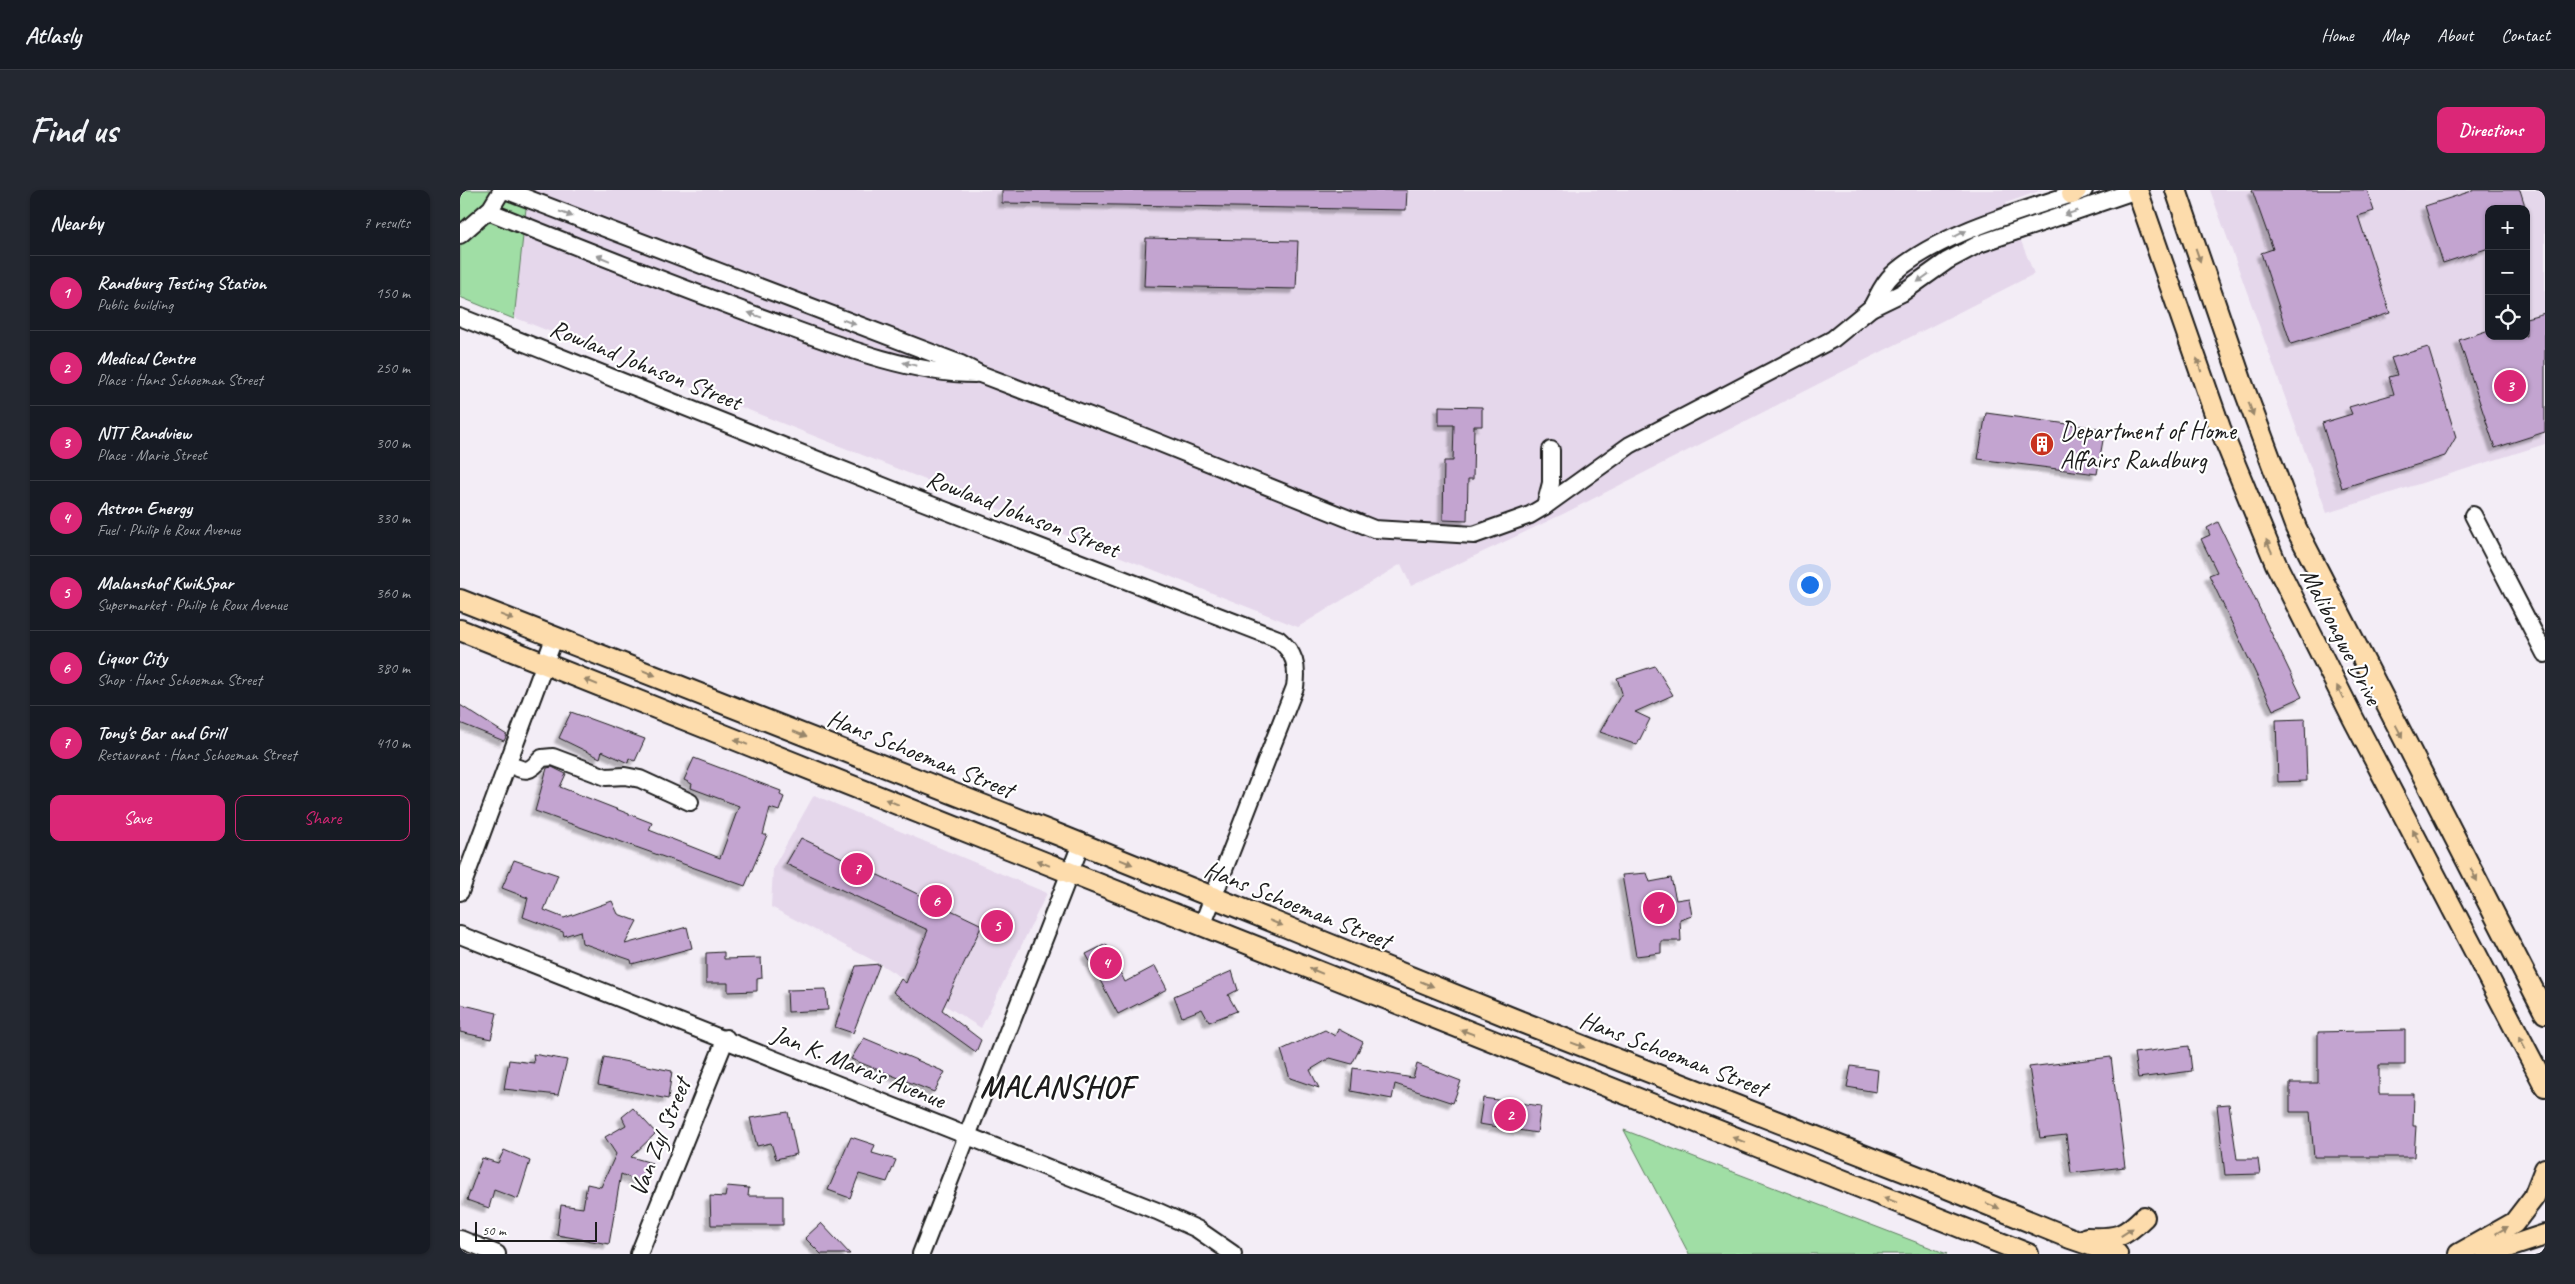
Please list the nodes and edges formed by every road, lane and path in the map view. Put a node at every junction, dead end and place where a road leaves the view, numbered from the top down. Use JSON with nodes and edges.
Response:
{"nodes":[{"id":1,"x":504,"y":190,"type":"edge"},
{"id":2,"x":2137,"y":190,"type":"edge"},
{"id":3,"x":2176,"y":190,"type":"edge"},
{"id":4,"x":2194,"y":190,"type":"edge"},
{"id":5,"x":2078,"y":191,"type":"edge"},
{"id":6,"x":488,"y":212,"type":"junction"},
{"id":7,"x":2188,"y":224,"type":"junction"},
{"id":8,"x":460,"y":235,"type":"edge"},
{"id":9,"x":728,"y":277,"type":"junction"},
{"id":10,"x":718,"y":302,"type":"junction"},
{"id":11,"x":1871,"y":308,"type":"junction"},
{"id":12,"x":829,"y":315,"type":"junction"},
{"id":13,"x":460,"y":317,"type":"edge"},
{"id":14,"x":820,"y":338,"type":"junction"},
{"id":15,"x":980,"y":374,"type":"junction"},
{"id":16,"x":1552,"y":450,"type":"dead end"},
{"id":17,"x":1545,"y":506,"type":"junction"},
{"id":18,"x":2473,"y":515,"type":"dead end"},
{"id":19,"x":460,"y":600,"type":"edge"},
{"id":20,"x":460,"y":630,"type":"edge"},
{"id":21,"x":555,"y":636,"type":"junction"},
{"id":22,"x":2545,"y":654,"type":"edge"},
{"id":23,"x":545,"y":664,"type":"junction"},
{"id":24,"x":508,"y":764,"type":"junction"},
{"id":25,"x":690,"y":802,"type":"dead end"},
{"id":26,"x":1080,"y":844,"type":"junction"},
{"id":27,"x":1070,"y":873,"type":"junction"},
{"id":28,"x":460,"y":892,"type":"edge"},
{"id":29,"x":1214,"y":899,"type":"junction"},
{"id":30,"x":1202,"y":926,"type":"junction"},
{"id":31,"x":460,"y":935,"type":"edge"},
{"id":32,"x":2545,"y":1014,"type":"edge"},
{"id":33,"x":726,"y":1038,"type":"junction"},
{"id":34,"x":2545,"y":1086,"type":"edge"},
{"id":35,"x":967,"y":1137,"type":"junction"},
{"id":36,"x":2545,"y":1169,"type":"edge"},
{"id":37,"x":2144,"y":1217,"type":"dead end"},
{"id":38,"x":2545,"y":1235,"type":"edge"},
{"id":39,"x":2070,"y":1238,"type":"junction"},
{"id":40,"x":460,"y":1239,"type":"edge"},
{"id":41,"x":497,"y":1254,"type":"edge"},
{"id":42,"x":639,"y":1254,"type":"edge"},
{"id":43,"x":921,"y":1254,"type":"edge"},
{"id":44,"x":1233,"y":1254,"type":"edge"},
{"id":45,"x":2028,"y":1254,"type":"edge"},
{"id":46,"x":2117,"y":1254,"type":"edge"},
{"id":47,"x":2459,"y":1254,"type":"edge"},
{"id":48,"x":2486,"y":1254,"type":"edge"}],
"edges":[{"from":1,"to":6,"type":"street"},
{"from":1,"to":9,"type":"street","one_way":true},
{"from":2,"to":11,"type":"street","one_way":true},
{"from":34,"to":2,"type":"main road","name":"Malibongwe Drive","one_way":true},
{"from":3,"to":7,"type":"main road","name":"Malibongwe Drive"},
{"from":4,"to":7,"type":"main road"},
{"from":11,"to":5,"type":"street","one_way":true},
{"from":6,"to":8,"type":"street"},
{"from":10,"to":6,"type":"street","one_way":true},
{"from":7,"to":32,"type":"main road","name":"Malibongwe Drive","one_way":true},
{"from":9,"to":10,"type":"street"},
{"from":9,"to":12,"type":"street"},
{"from":14,"to":10,"type":"street","one_way":true},
{"from":11,"to":17,"type":"street"},
{"from":12,"to":14,"type":"street"},
{"from":12,"to":15,"type":"street","one_way":true},
{"from":13,"to":29,"type":"street","name":"Rowland Johnson Street"},
{"from":15,"to":14,"type":"street","one_way":true},
{"from":15,"to":17,"type":"street"},
{"from":16,"to":17,"type":"street"},
{"from":18,"to":22,"type":"street"},
{"from":19,"to":21,"type":"main road","name":"Hans Schoeman Street","one_way":true},
{"from":20,"to":23,"type":"main road"},
{"from":21,"to":23,"type":"street"},
{"from":21,"to":26,"type":"main road","name":"Hans Schoeman Street","one_way":true},
{"from":23,"to":24,"type":"street"},
{"from":27,"to":23,"type":"main road","one_way":true},
{"from":24,"to":25,"type":"street"},
{"from":24,"to":28,"type":"street"},
{"from":26,"to":27,"type":"street"},
{"from":26,"to":29,"type":"main road","name":"Hans Schoeman Street","one_way":true},
{"from":27,"to":30,"type":"main road"},
{"from":27,"to":35,"type":"street"},
{"from":29,"to":30,"type":"street","name":"Rowland Johnson Street"},
{"from":29,"to":39,"type":"main road","name":"Hans Schoeman Street","one_way":true},
{"from":45,"to":30,"type":"main road","one_way":true},
{"from":31,"to":33,"type":"street","name":"Jan K. Marais Avenue"},
{"from":33,"to":35,"type":"street","name":"Jan K. Marais Avenue"},
{"from":33,"to":42,"type":"street","name":"Van Zyl Street"},
{"from":35,"to":43,"type":"street"},
{"from":35,"to":44,"type":"street","name":"Jan K. Marais Avenue"},
{"from":47,"to":36,"type":"main road","one_way":true},
{"from":39,"to":37,"type":"main road","one_way":true},
{"from":38,"to":48,"type":"main road"},
{"from":39,"to":46,"type":"main road","name":"Hans Schoeman Street"},
{"from":40,"to":41,"type":"street"}]}
